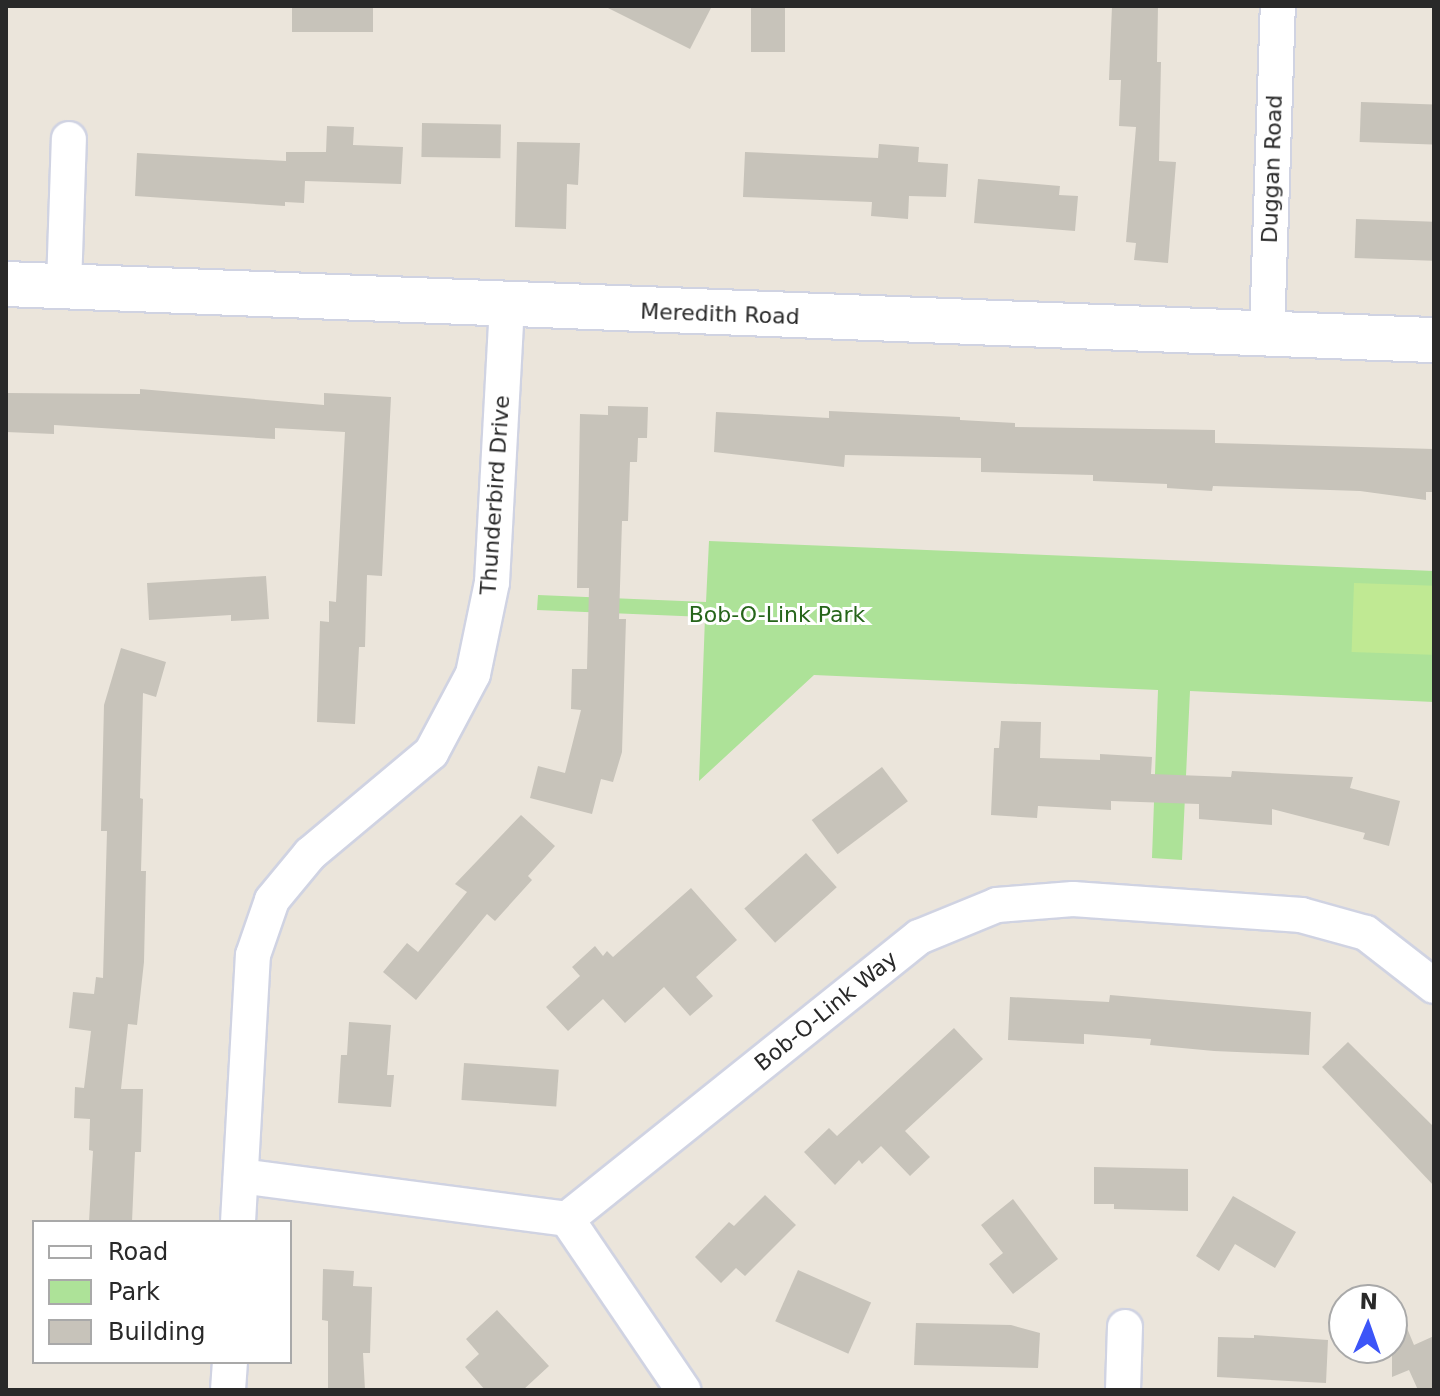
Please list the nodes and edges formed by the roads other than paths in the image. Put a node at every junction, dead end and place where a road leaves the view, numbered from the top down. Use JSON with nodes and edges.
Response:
{"nodes":[{"id":1,"x":1278,"y":6,"type":"edge"},
{"id":2,"x":69,"y":139,"type":"dead end"},
{"id":3,"x":6,"y":284,"type":"edge"},
{"id":4,"x":64,"y":286,"type":"junction"},
{"id":5,"x":507,"y":306,"type":"junction"},
{"id":6,"x":1267,"y":333,"type":"junction"},
{"id":7,"x":1434,"y":340,"type":"edge"},
{"id":8,"x":1434,"y":986,"type":"edge"},
{"id":9,"x":241,"y":1176,"type":"junction"},
{"id":10,"x":567,"y":1219,"type":"junction"},
{"id":11,"x":238,"y":1220,"type":"edge"},
{"id":12,"x":1125,"y":1327,"type":"dead end"},
{"id":13,"x":230,"y":1364,"type":"edge"},
{"id":14,"x":228,"y":1390,"type":"edge"},
{"id":15,"x":683,"y":1390,"type":"edge"},
{"id":16,"x":1123,"y":1390,"type":"edge"}],
"edges":[{"from":1,"to":6,"type":"street","name":"Duggan Road"},
{"from":2,"to":4,"type":"street"},
{"from":3,"to":4,"type":"street","name":"Meredith Road"},
{"from":4,"to":5,"type":"street","name":"Meredith Road"},
{"from":5,"to":6,"type":"street","name":"Meredith Road"},
{"from":5,"to":9,"type":"street","name":"Thunderbird Drive"},
{"from":6,"to":7,"type":"street","name":"Meredith Road"},
{"from":8,"to":10,"type":"street","name":"Bob-O-Link Way"},
{"from":9,"to":10,"type":"street"},
{"from":9,"to":11,"type":"street","name":"Thunderbird Drive"},
{"from":10,"to":15,"type":"street"},
{"from":12,"to":16,"type":"street"},
{"from":13,"to":14,"type":"street"}]}
